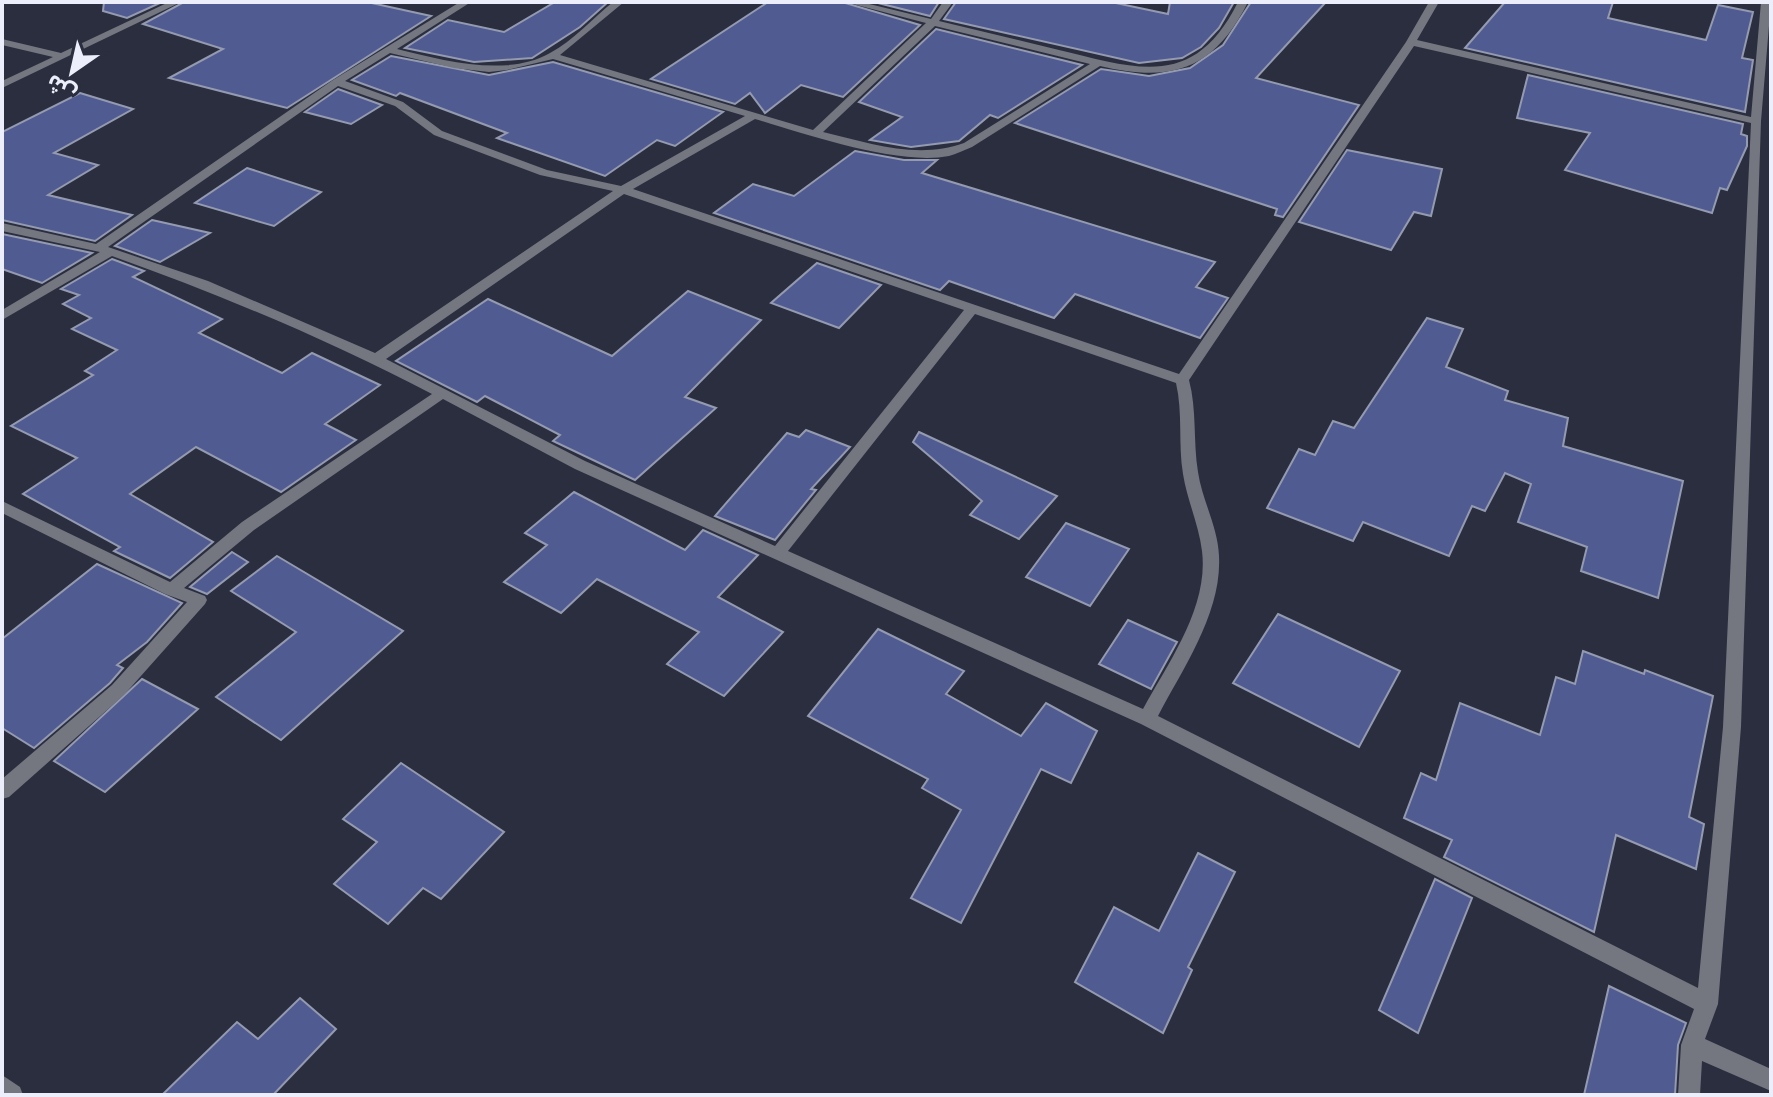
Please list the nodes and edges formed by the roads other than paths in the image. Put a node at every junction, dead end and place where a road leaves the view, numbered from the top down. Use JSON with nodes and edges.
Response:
{"nodes":[{"id":1,"x":176,"y":2,"type":"edge"},
{"id":2,"x":466,"y":2,"type":"edge"},
{"id":3,"x":619,"y":2,"type":"edge"},
{"id":4,"x":850,"y":2,"type":"edge"},
{"id":5,"x":948,"y":2,"type":"edge"},
{"id":6,"x":1243,"y":2,"type":"edge"},
{"id":7,"x":1434,"y":2,"type":"edge"},
{"id":8,"x":1766,"y":2,"type":"edge"},
{"id":9,"x":934,"y":21,"type":"junction"},
{"id":10,"x":2,"y":42,"type":"edge"},
{"id":11,"x":1411,"y":42,"type":"junction"},
{"id":12,"x":390,"y":50,"type":"junction"},
{"id":13,"x":62,"y":56,"type":"junction"},
{"id":14,"x":553,"y":56,"type":"junction"},
{"id":15,"x":1100,"y":62,"type":"junction"},
{"id":16,"x":337,"y":82,"type":"junction"},
{"id":17,"x":2,"y":85,"type":"edge"},
{"id":18,"x":753,"y":116,"type":"junction"},
{"id":19,"x":1756,"y":121,"type":"junction"},
{"id":20,"x":815,"y":134,"type":"junction"},
{"id":21,"x":1753,"y":188,"type":"junction"},
{"id":22,"x":623,"y":190,"type":"junction"},
{"id":23,"x":1771,"y":192,"type":"edge"},
{"id":24,"x":2,"y":227,"type":"edge"},
{"id":25,"x":104,"y":250,"type":"junction"},
{"id":26,"x":973,"y":308,"type":"junction"},
{"id":27,"x":2,"y":316,"type":"edge"},
{"id":28,"x":376,"y":359,"type":"junction"},
{"id":29,"x":1182,"y":380,"type":"junction"},
{"id":30,"x":441,"y":394,"type":"junction"},
{"id":31,"x":2,"y":506,"type":"edge"},
{"id":32,"x":777,"y":554,"type":"junction"},
{"id":33,"x":171,"y":590,"type":"junction"},
{"id":34,"x":1147,"y":719,"type":"junction"},
{"id":35,"x":2,"y":791,"type":"edge"},
{"id":36,"x":1707,"y":1004,"type":"junction"},
{"id":37,"x":1692,"y":1045,"type":"junction"},
{"id":38,"x":1771,"y":1080,"type":"edge"},
{"id":39,"x":2,"y":1086,"type":"edge"},
{"id":40,"x":12,"y":1095,"type":"edge"},
{"id":41,"x":1689,"y":1095,"type":"edge"}],
"edges":[{"from":1,"to":13,"type":"street"},
{"from":2,"to":12,"type":"street"},
{"from":3,"to":14,"type":"street"},
{"from":4,"to":9,"type":"street"},
{"from":5,"to":9,"type":"street"},
{"from":6,"to":15,"type":"street"},
{"from":7,"to":11,"type":"street"},
{"from":8,"to":19,"type":"street"},
{"from":9,"to":15,"type":"street"},
{"from":9,"to":20,"type":"street"},
{"from":10,"to":13,"type":"street"},
{"from":11,"to":19,"type":"street"},
{"from":11,"to":29,"type":"street"},
{"from":12,"to":14,"type":"street"},
{"from":12,"to":16,"type":"street"},
{"from":13,"to":17,"type":"street"},
{"from":14,"to":18,"type":"street"},
{"from":15,"to":20,"type":"street"},
{"from":16,"to":22,"type":"street"},
{"from":16,"to":25,"type":"street"},
{"from":18,"to":20,"type":"street"},
{"from":18,"to":22,"type":"street"},
{"from":19,"to":21,"type":"street"},
{"from":21,"to":23,"type":"street"},
{"from":21,"to":36,"type":"street"},
{"from":22,"to":26,"type":"street"},
{"from":22,"to":28,"type":"street"},
{"from":24,"to":25,"type":"street"},
{"from":25,"to":27,"type":"street"},
{"from":25,"to":28,"type":"street"},
{"from":26,"to":29,"type":"street"},
{"from":26,"to":32,"type":"street"},
{"from":28,"to":30,"type":"street"},
{"from":29,"to":34,"type":"street"},
{"from":30,"to":32,"type":"street"},
{"from":30,"to":33,"type":"street"},
{"from":31,"to":33,"type":"street"},
{"from":32,"to":34,"type":"street"},
{"from":33,"to":35,"type":"street"},
{"from":34,"to":36,"type":"street"},
{"from":36,"to":37,"type":"street"},
{"from":37,"to":38,"type":"street"},
{"from":37,"to":41,"type":"street"},
{"from":39,"to":40,"type":"street"}]}
